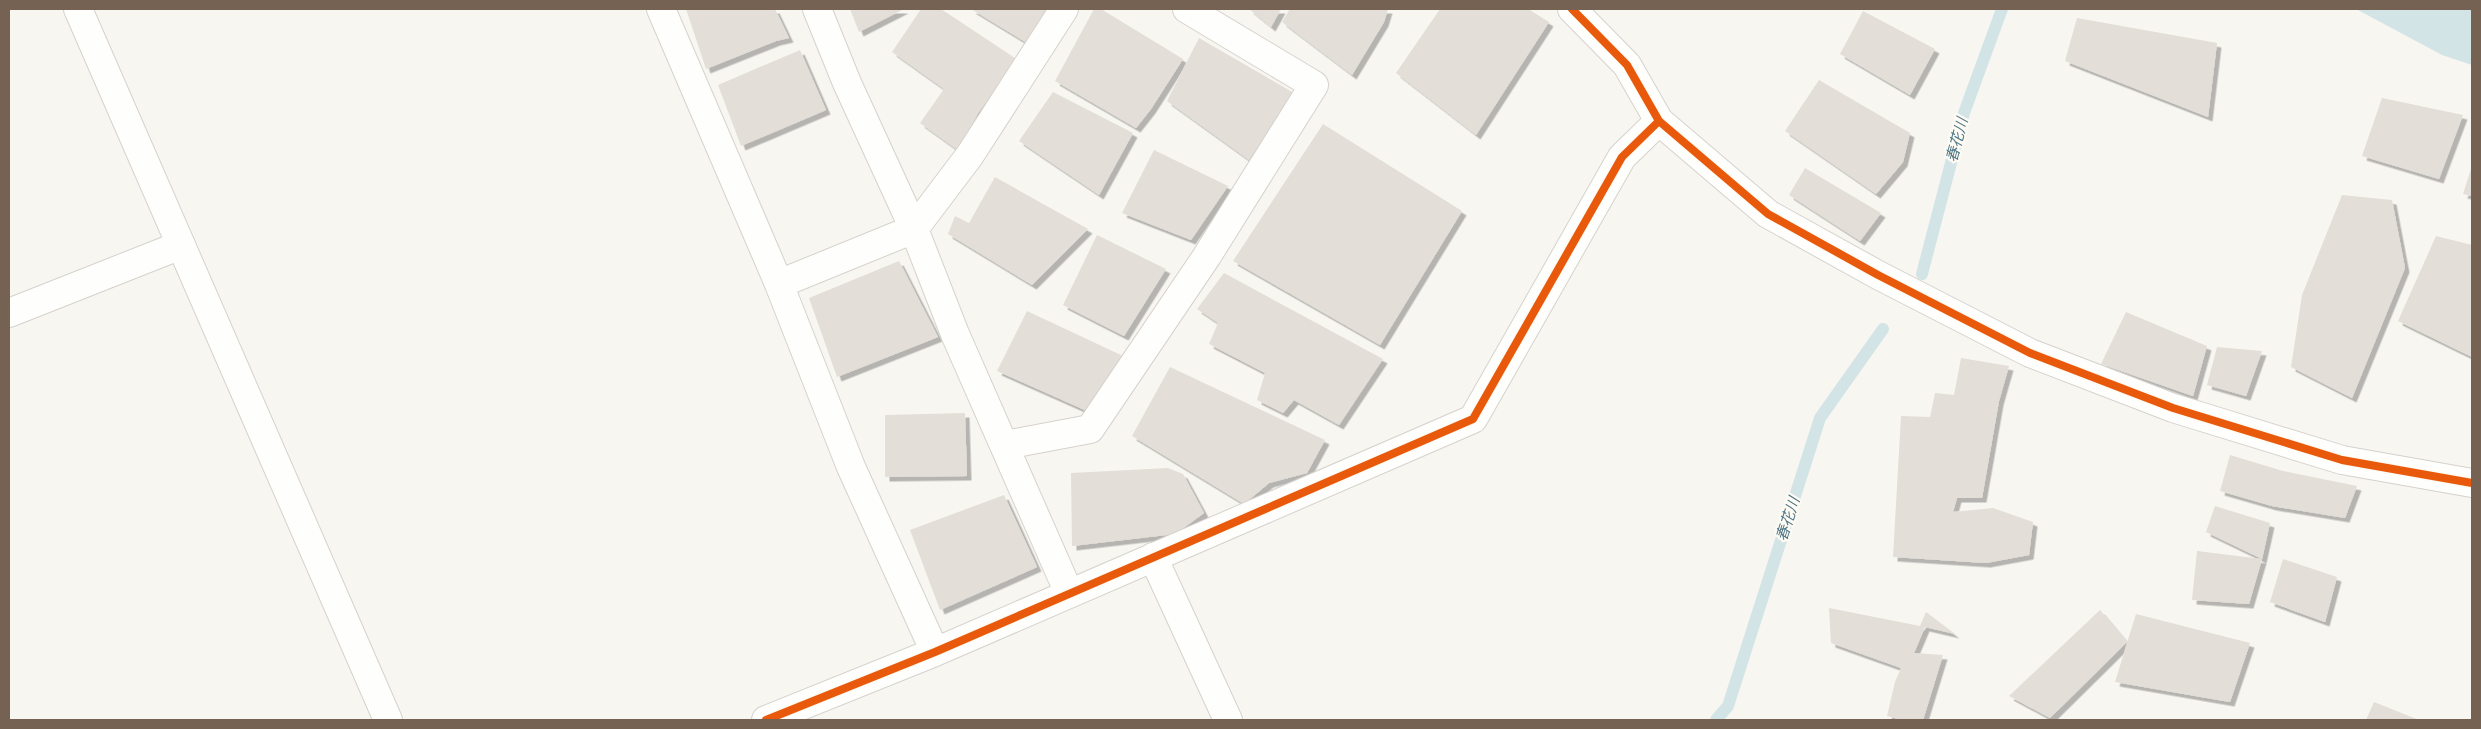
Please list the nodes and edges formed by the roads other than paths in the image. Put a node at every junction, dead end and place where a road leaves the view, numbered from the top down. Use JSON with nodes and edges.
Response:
{"nodes":[{"id":1,"x":78,"y":9,"type":"edge"},
{"id":2,"x":661,"y":9,"type":"edge"},
{"id":3,"x":817,"y":9,"type":"edge"},
{"id":4,"x":1064,"y":9,"type":"edge"},
{"id":5,"x":1187,"y":9,"type":"edge"},
{"id":6,"x":1572,"y":9,"type":"edge"},
{"id":7,"x":1659,"y":121,"type":"junction"},
{"id":8,"x":914,"y":229,"type":"junction"},
{"id":9,"x":181,"y":245,"type":"junction"},
{"id":10,"x":778,"y":284,"type":"junction"},
{"id":11,"x":9,"y":313,"type":"edge"},
{"id":12,"x":1005,"y":445,"type":"junction"},
{"id":13,"x":2472,"y":483,"type":"edge"},
{"id":14,"x":1153,"y":557,"type":"junction"},
{"id":15,"x":1069,"y":594,"type":"junction"},
{"id":16,"x":935,"y":652,"type":"junction"},
{"id":17,"x":388,"y":720,"type":"edge"},
{"id":18,"x":766,"y":720,"type":"edge"},
{"id":19,"x":1228,"y":720,"type":"edge"}],
"edges":[{"from":1,"to":9,"type":"street"},
{"from":2,"to":10,"type":"street"},
{"from":3,"to":8,"type":"street"},
{"from":4,"to":8,"type":"street"},
{"from":5,"to":12,"type":"street"},
{"from":6,"to":7,"type":"street"},
{"from":7,"to":13,"type":"street"},
{"from":7,"to":14,"type":"street"},
{"from":8,"to":10,"type":"street"},
{"from":8,"to":12,"type":"street"},
{"from":9,"to":11,"type":"street"},
{"from":9,"to":17,"type":"street"},
{"from":10,"to":16,"type":"street"},
{"from":12,"to":15,"type":"street"},
{"from":14,"to":15,"type":"street"},
{"from":14,"to":19,"type":"street"},
{"from":15,"to":16,"type":"street"},
{"from":16,"to":18,"type":"street"}]}
